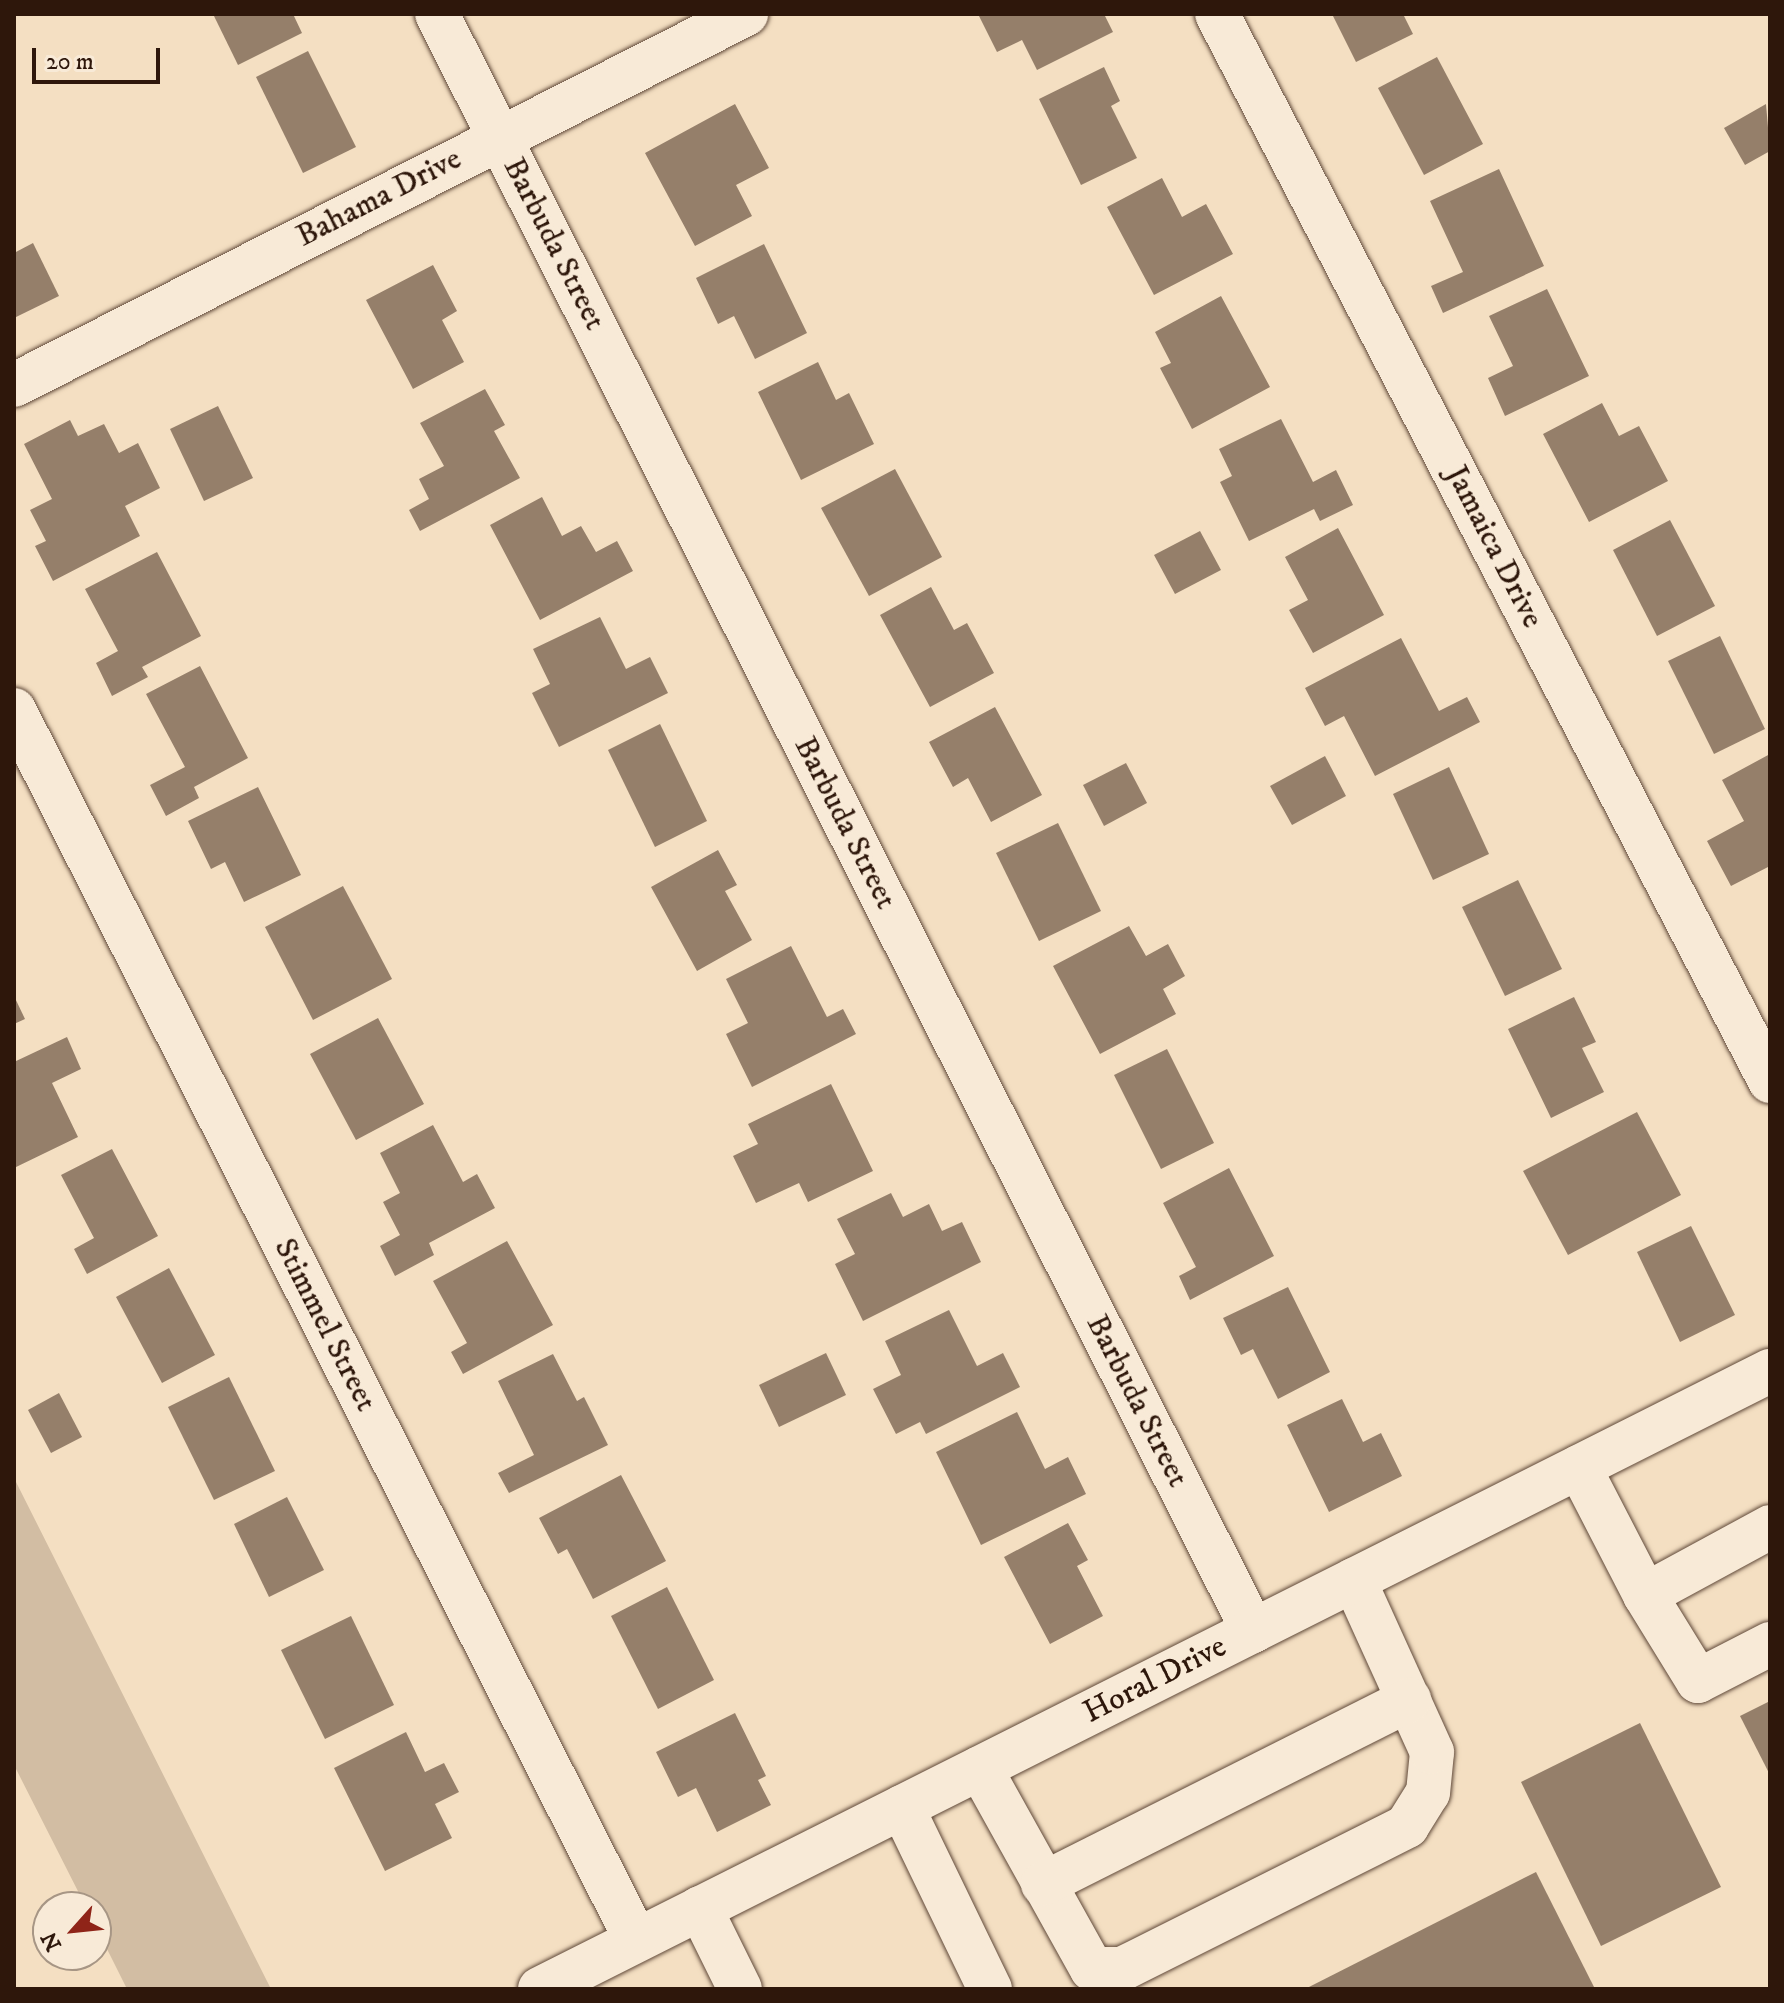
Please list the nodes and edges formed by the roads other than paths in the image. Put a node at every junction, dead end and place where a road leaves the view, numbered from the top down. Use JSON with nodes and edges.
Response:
{"nodes":[{"id":1,"x":437,"y":14,"type":"edge"},
{"id":2,"x":746,"y":14,"type":"edge"},
{"id":3,"x":1217,"y":14,"type":"edge"},
{"id":4,"x":499,"y":136,"type":"junction"},
{"id":5,"x":14,"y":385,"type":"edge"},
{"id":6,"x":14,"y":710,"type":"edge"},
{"id":7,"x":1770,"y":1081,"type":"edge"},
{"id":8,"x":1770,"y":1371,"type":"edge"},
{"id":9,"x":1579,"y":1467,"type":"junction"},
{"id":10,"x":1770,"y":1527,"type":"edge"},
{"id":11,"x":1354,"y":1580,"type":"junction"},
{"id":12,"x":1645,"y":1595,"type":"junction"},
{"id":13,"x":1253,"y":1631,"type":"junction"},
{"id":14,"x":1770,"y":1644,"type":"edge"},
{"id":15,"x":1409,"y":1700,"type":"junction"},
{"id":16,"x":980,"y":1768,"type":"junction"},
{"id":17,"x":902,"y":1807,"type":"junction"},
{"id":18,"x":1043,"y":1884,"type":"junction"},
{"id":19,"x":700,"y":1908,"type":"junction"},
{"id":20,"x":636,"y":1940,"type":"junction"},
{"id":21,"x":540,"y":1989,"type":"edge"},
{"id":22,"x":740,"y":1989,"type":"edge"},
{"id":23,"x":990,"y":1989,"type":"edge"}],
"edges":[{"from":1,"to":4,"type":"street","name":"Barbuda Street"},
{"from":2,"to":4,"type":"street","name":"Bahama Drive"},
{"from":3,"to":7,"type":"street","name":"Jamaica Drive"},
{"from":4,"to":5,"type":"street","name":"Bahama Drive"},
{"from":4,"to":13,"type":"street","name":"Barbuda Street"},
{"from":6,"to":20,"type":"street","name":"Stimmel Street"},
{"from":8,"to":9,"type":"street","name":"Horal Drive"},
{"from":9,"to":11,"type":"street","name":"Horal Drive"},
{"from":9,"to":12,"type":"street"},
{"from":10,"to":12,"type":"street"},
{"from":11,"to":13,"type":"street","name":"Horal Drive"},
{"from":11,"to":15,"type":"street"},
{"from":12,"to":14,"type":"street"},
{"from":13,"to":16,"type":"street","name":"Horal Drive"},
{"from":15,"to":18,"type":"street"},
{"from":15,"to":18,"type":"street"},
{"from":16,"to":17,"type":"street","name":"Horal Drive"},
{"from":16,"to":18,"type":"street"},
{"from":17,"to":19,"type":"street","name":"Horal Drive"},
{"from":17,"to":23,"type":"street"},
{"from":19,"to":20,"type":"street","name":"Horal Drive"},
{"from":19,"to":22,"type":"street"},
{"from":20,"to":21,"type":"street","name":"Horal Drive"}]}
